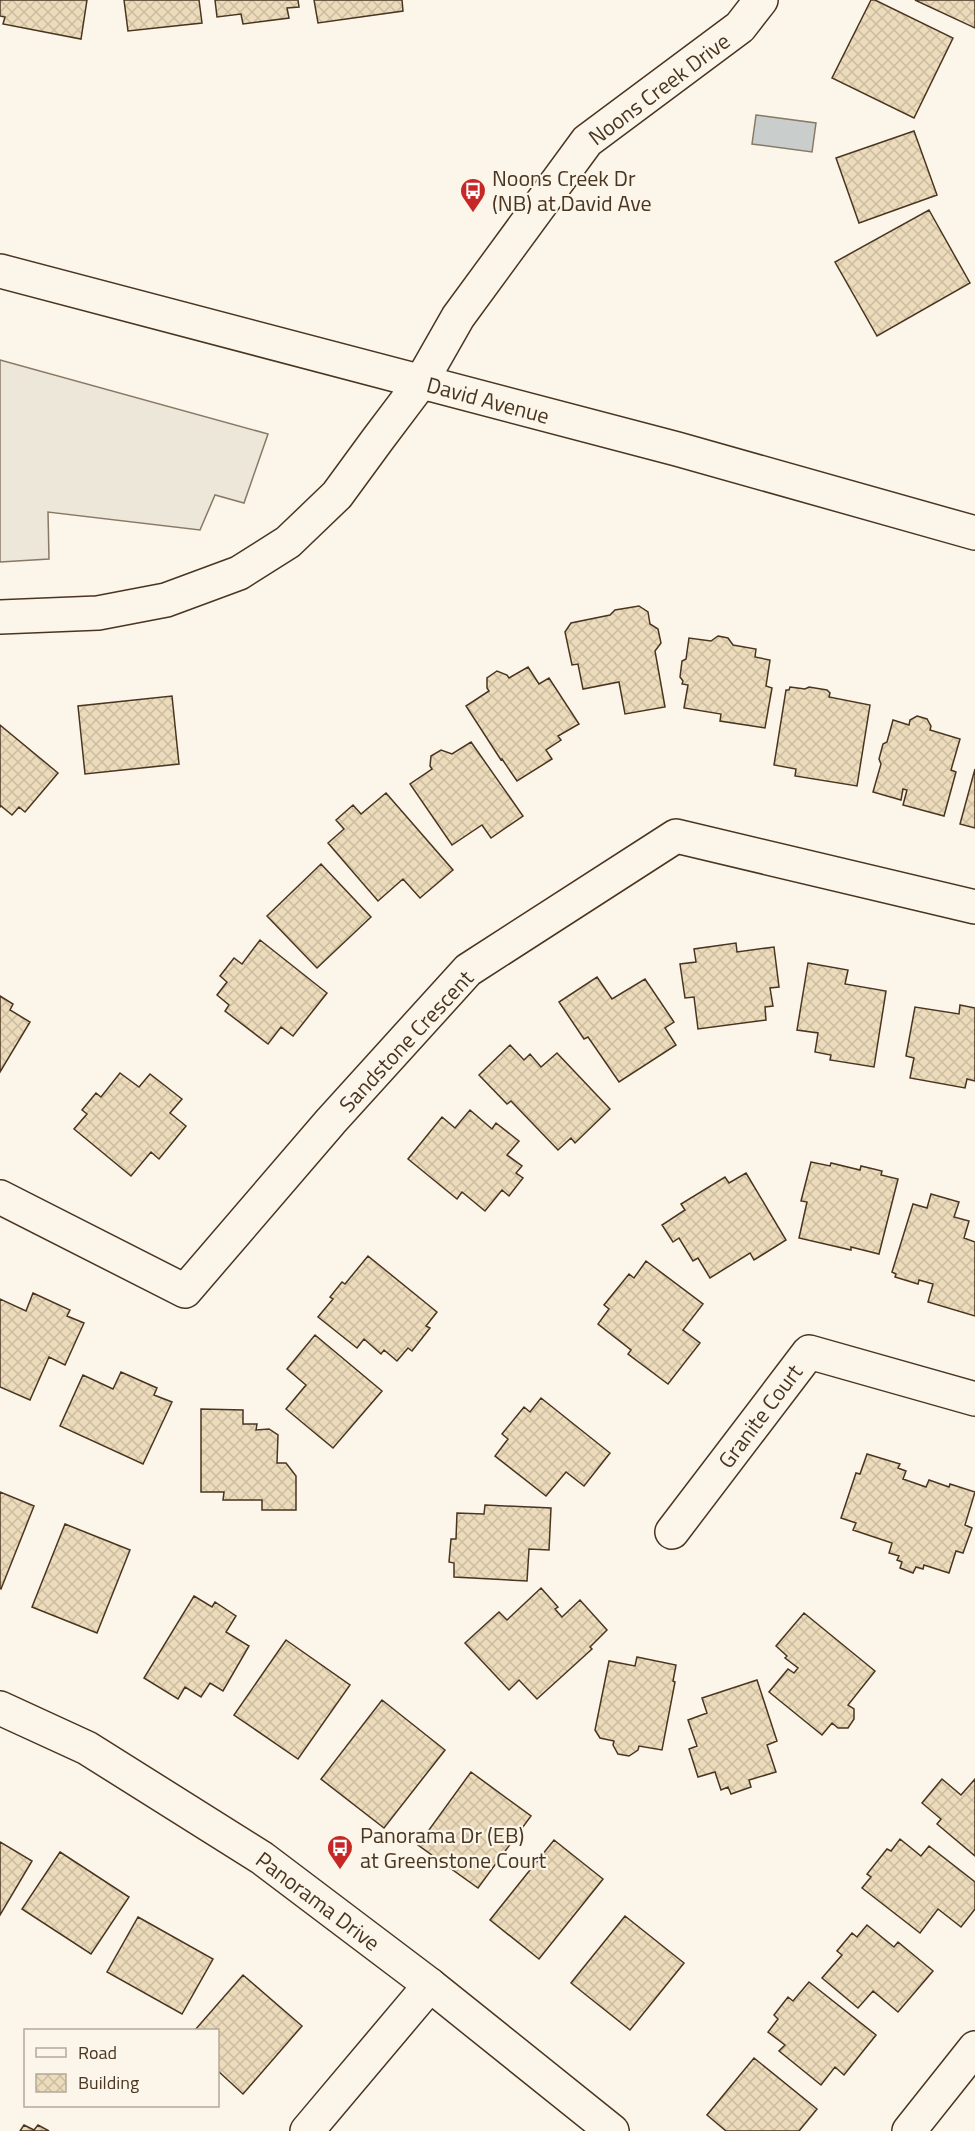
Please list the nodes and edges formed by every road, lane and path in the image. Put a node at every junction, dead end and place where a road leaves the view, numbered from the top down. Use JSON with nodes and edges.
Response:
{"nodes":[{"id":1,"x":761,"y":0,"type":"edge"},
{"id":2,"x":0,"y":271,"type":"edge"},
{"id":3,"x":421,"y":382,"type":"junction"},
{"id":4,"x":975,"y":533,"type":"edge"},
{"id":5,"x":0,"y":617,"type":"edge"},
{"id":6,"x":975,"y":907,"type":"edge"},
{"id":7,"x":0,"y":1197,"type":"edge"},
{"id":8,"x":975,"y":1400,"type":"edge"},
{"id":9,"x":672,"y":1532,"type":"dead end"},
{"id":10,"x":0,"y":1708,"type":"edge"},
{"id":11,"x":430,"y":1985,"type":"junction"},
{"id":12,"x":975,"y":2048,"type":"edge"},
{"id":13,"x":308,"y":2131,"type":"edge"},
{"id":14,"x":612,"y":2131,"type":"edge"},
{"id":15,"x":909,"y":2131,"type":"edge"}],
"edges":[{"from":1,"to":3,"type":"street","name":"Noons Creek Drive"},
{"from":2,"to":3,"type":"street","name":"David Avenue"},
{"from":3,"to":4,"type":"street","name":"David Avenue"},
{"from":3,"to":5,"type":"street","name":"Noons Creek Drive"},
{"from":6,"to":7,"type":"street","name":"Sandstone Crescent"},
{"from":8,"to":9,"type":"street","name":"Granite Court"},
{"from":10,"to":11,"type":"street","name":"Panorama Drive"},
{"from":11,"to":13,"type":"street"},
{"from":11,"to":14,"type":"street","name":"Panorama Drive"},
{"from":12,"to":15,"type":"street"}]}
